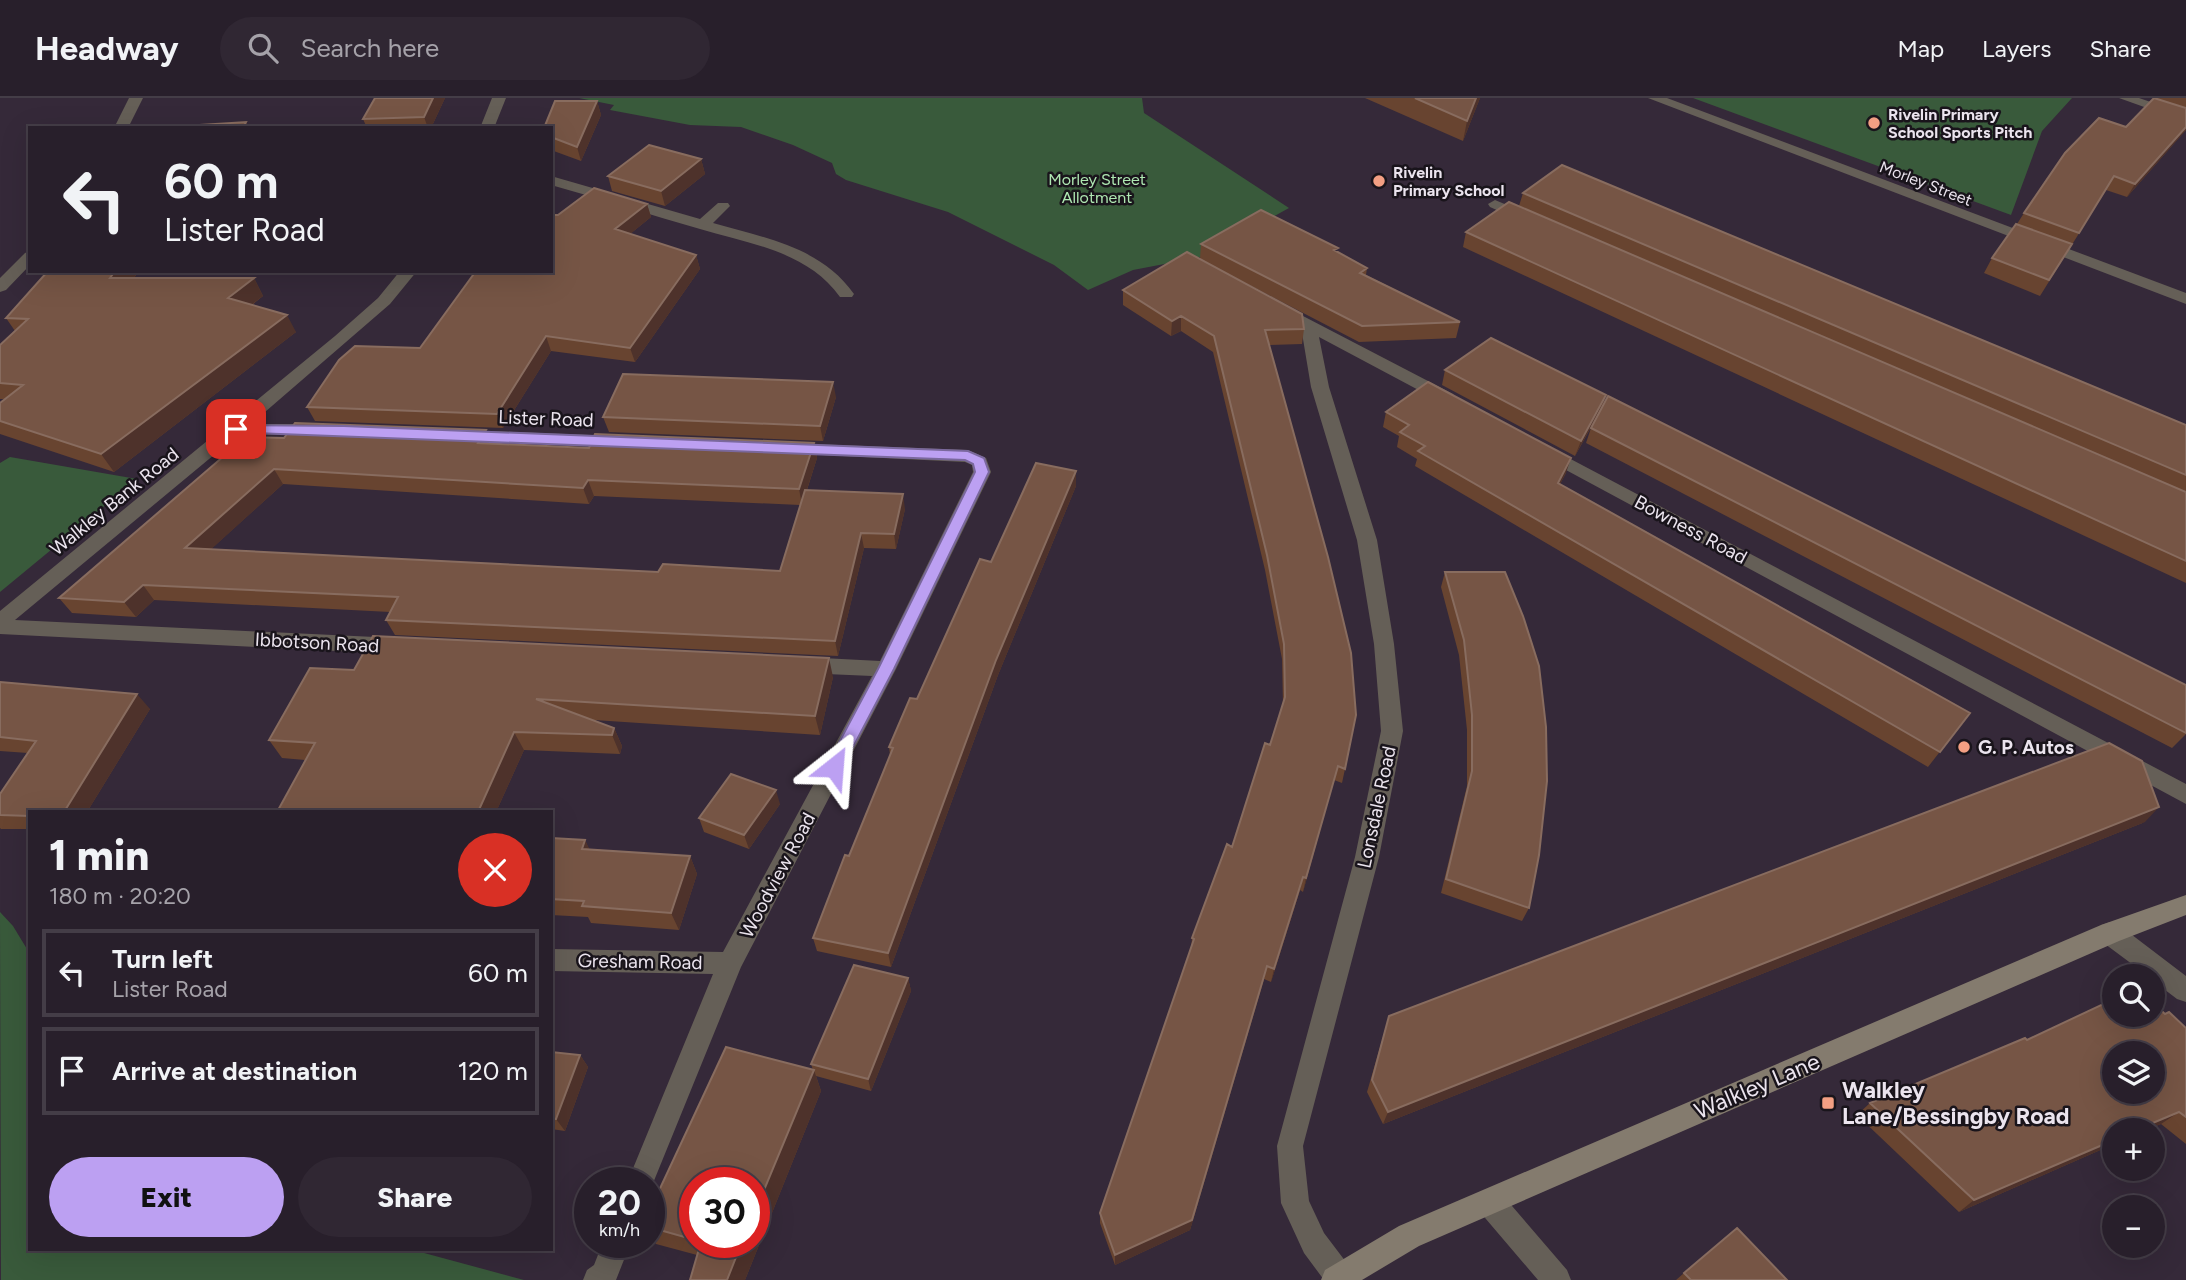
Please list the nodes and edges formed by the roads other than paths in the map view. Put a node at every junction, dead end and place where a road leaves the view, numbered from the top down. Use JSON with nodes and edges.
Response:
{"nodes":[{"id":1,"x":136,"y":98,"type":"edge"},
{"id":2,"x":499,"y":98,"type":"edge"},
{"id":3,"x":1655,"y":98,"type":"edge"},
{"id":4,"x":2126,"y":98,"type":"edge"},
{"id":5,"x":2186,"y":118,"type":"edge"},
{"id":6,"x":122,"y":126,"type":"edge"},
{"id":7,"x":488,"y":126,"type":"edge"},
{"id":8,"x":553,"y":181,"type":"edge"},
{"id":9,"x":1495,"y":204,"type":"dead end"},
{"id":10,"x":723,"y":206,"type":"dead end"},
{"id":11,"x":702,"y":225,"type":"junction"},
{"id":12,"x":1546,"y":226,"type":"edge"},
{"id":13,"x":28,"y":258,"type":"edge"},
{"id":14,"x":407,"y":273,"type":"edge"},
{"id":15,"x":0,"y":286,"type":"edge"},
{"id":16,"x":846,"y":295,"type":"dead end"},
{"id":17,"x":2186,"y":299,"type":"edge"},
{"id":18,"x":1264,"y":301,"type":"edge"},
{"id":19,"x":1310,"y":324,"type":"junction"},
{"id":20,"x":1468,"y":409,"type":"edge"},
{"id":21,"x":236,"y":429,"type":"junction"},
{"id":22,"x":331,"y":430,"type":"edge"},
{"id":23,"x":451,"y":436,"type":"edge"},
{"id":24,"x":1529,"y":442,"type":"edge"},
{"id":25,"x":633,"y":443,"type":"edge"},
{"id":26,"x":772,"y":448,"type":"edge"},
{"id":27,"x":0,"y":622,"type":"edge"},
{"id":28,"x":0,"y":627,"type":"edge"},
{"id":29,"x":415,"y":647,"type":"edge"},
{"id":30,"x":789,"y":664,"type":"edge"},
{"id":31,"x":886,"y":669,"type":"junction"},
{"id":32,"x":2186,"y":795,"type":"edge"},
{"id":33,"x":2186,"y":905,"type":"edge"},
{"id":34,"x":2110,"y":933,"type":"junction"},
{"id":35,"x":553,"y":960,"type":"edge"},
{"id":36,"x":730,"y":963,"type":"junction"},
{"id":37,"x":2186,"y":991,"type":"edge"},
{"id":38,"x":647,"y":1167,"type":"edge"},
{"id":39,"x":1490,"y":1202,"type":"junction"},
{"id":40,"x":611,"y":1258,"type":"edge"},
{"id":41,"x":1337,"y":1278,"type":"edge"},
{"id":42,"x":597,"y":1280,"type":"edge"},
{"id":43,"x":1557,"y":1280,"type":"edge"}],
"edges":[{"from":1,"to":6,"type":"street"},
{"from":2,"to":7,"type":"street"},
{"from":3,"to":17,"type":"street","name":"Morley Street"},
{"from":4,"to":5,"type":"street"},
{"from":8,"to":11,"type":"street"},
{"from":9,"to":12,"type":"street"},
{"from":10,"to":11,"type":"street"},
{"from":11,"to":16,"type":"street"},
{"from":13,"to":15,"type":"street"},
{"from":14,"to":21,"type":"street","name":"Walkley Bank Road"},
{"from":18,"to":19,"type":"street"},
{"from":19,"to":20,"type":"street"},
{"from":19,"to":41,"type":"street","name":"Lonsdale Road"},
{"from":21,"to":22,"type":"street"},
{"from":21,"to":27,"type":"street","name":"Walkley Bank Road"},
{"from":23,"to":25,"type":"street","name":"Lister Road"},
{"from":24,"to":32,"type":"street","name":"Bowness Road"},
{"from":26,"to":31,"type":"street","name":"Woodview Road"},
{"from":28,"to":29,"type":"street","name":"Ibbotson Road"},
{"from":30,"to":31,"type":"street"},
{"from":31,"to":36,"type":"street","name":"Woodview Road"},
{"from":33,"to":34,"type":"street","name":"Walkley Lane"},
{"from":34,"to":37,"type":"street"},
{"from":34,"to":39,"type":"street","name":"Walkley Lane"},
{"from":35,"to":36,"type":"street","name":"Gresham Road"},
{"from":36,"to":38,"type":"street","name":"Woodview Road"},
{"from":39,"to":41,"type":"street","name":"Walkley Lane"},
{"from":39,"to":43,"type":"street"},
{"from":40,"to":42,"type":"street"}]}
